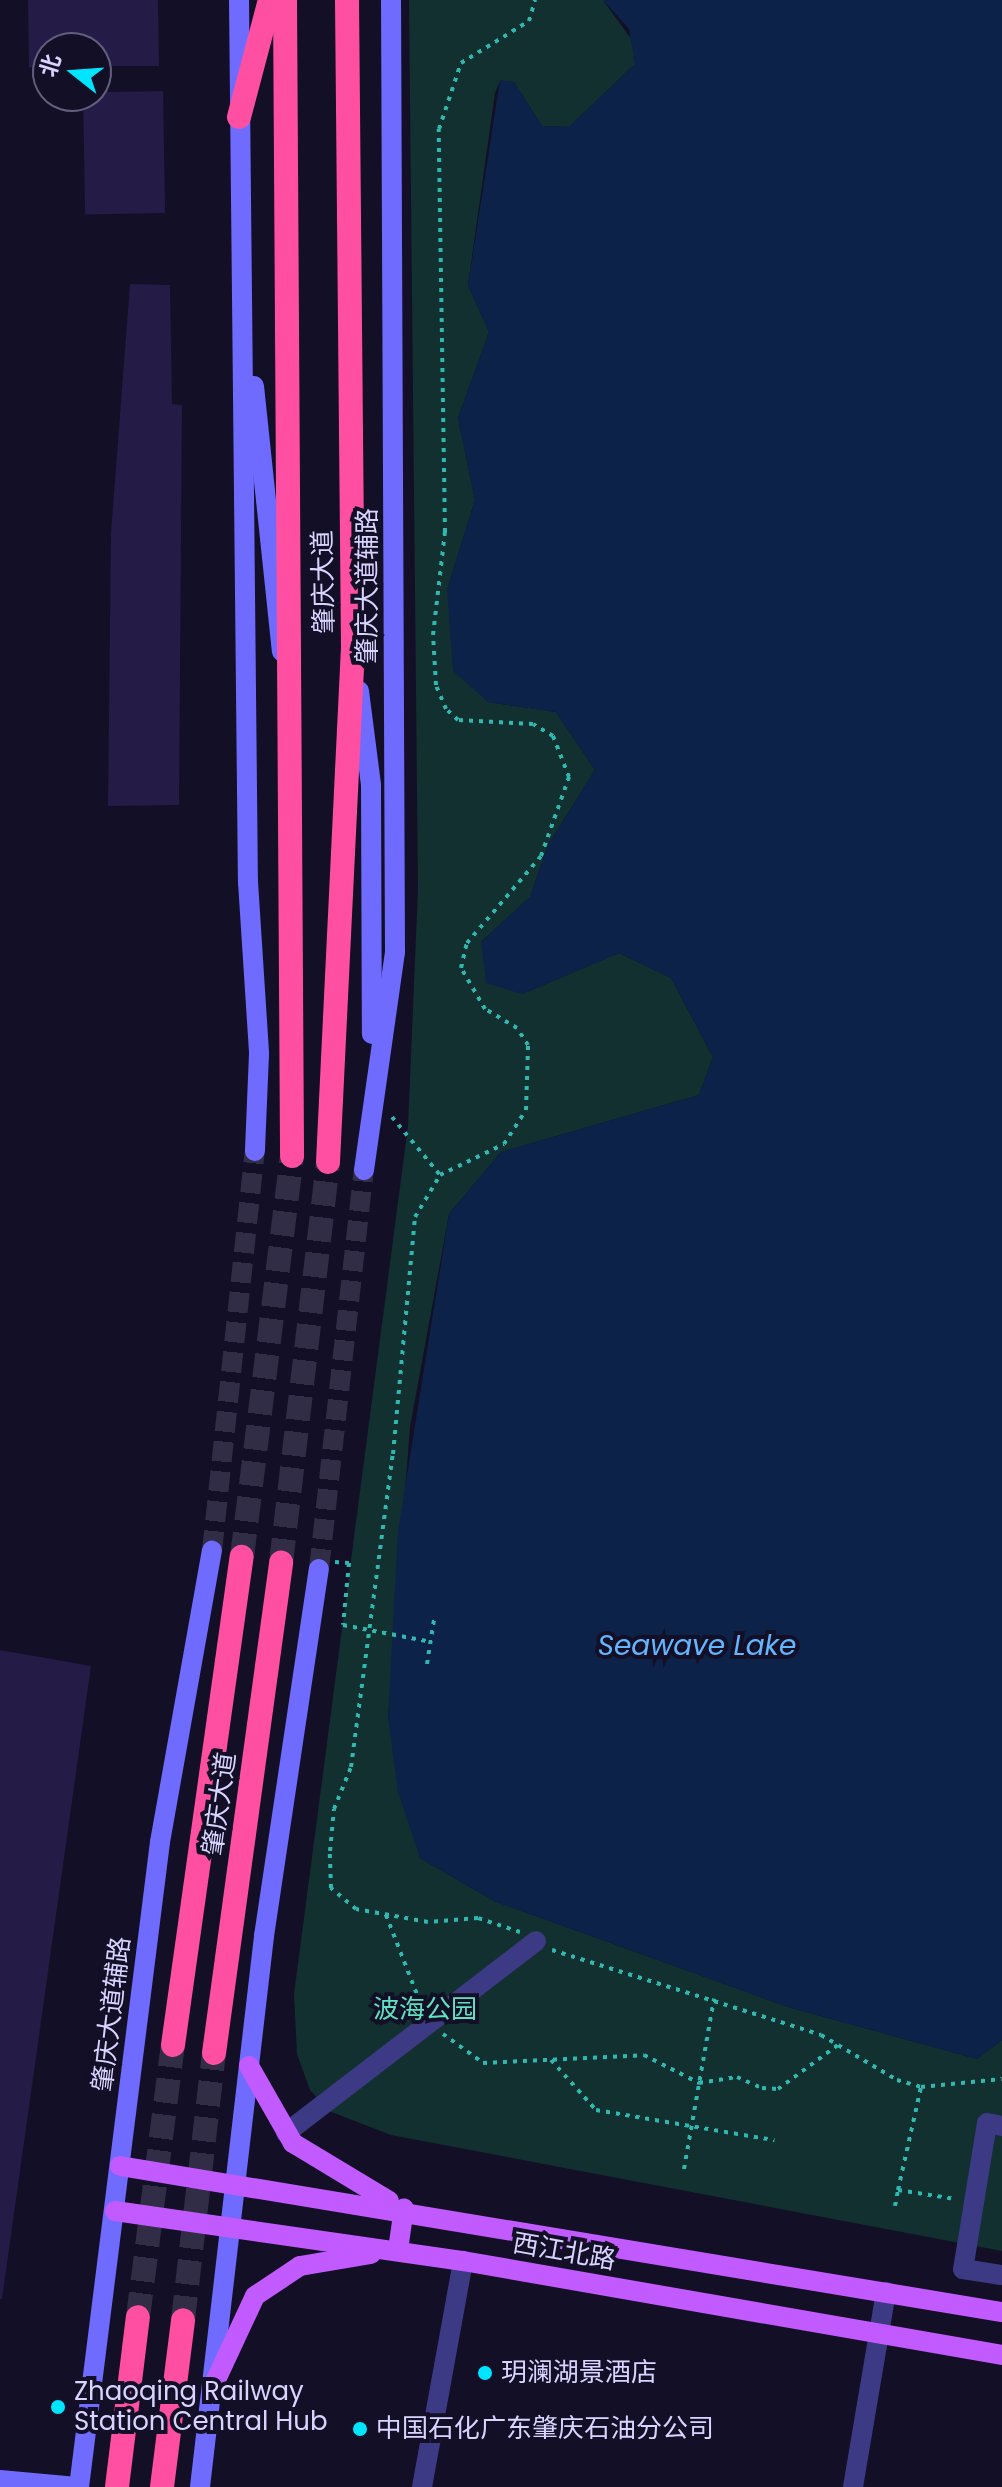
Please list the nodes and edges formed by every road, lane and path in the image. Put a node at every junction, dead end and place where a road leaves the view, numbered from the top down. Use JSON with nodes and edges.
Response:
{"nodes":[{"id":1,"x":239,"y":0,"type":"edge"},
{"id":2,"x":270,"y":0,"type":"edge"},
{"id":3,"x":285,"y":0,"type":"edge"},
{"id":4,"x":347,"y":0,"type":"edge"},
{"id":5,"x":391,"y":0,"type":"edge"},
{"id":6,"x":535,"y":0,"type":"edge"},
{"id":7,"x":239,"y":117,"type":"junction"},
{"id":8,"x":241,"y":290,"type":"junction"},
{"id":9,"x":353,"y":648,"type":"junction"},
{"id":10,"x":292,"y":700,"type":"junction"},
{"id":11,"x":372,"y":1094,"type":"junction"},
{"id":12,"x":255,"y":1151,"type":"tunnel mouth"},
{"id":13,"x":292,"y":1156,"type":"tunnel mouth"},
{"id":14,"x":328,"y":1162,"type":"tunnel mouth"},
{"id":15,"x":364,"y":1170,"type":"tunnel mouth"},
{"id":16,"x":440,"y":1175,"type":"junction"},
{"id":17,"x":212,"y":1551,"type":"tunnel mouth"},
{"id":18,"x":242,"y":1557,"type":"tunnel mouth"},
{"id":19,"x":281,"y":1563,"type":"tunnel mouth"},
{"id":20,"x":326,"y":1565,"type":"joint"},
{"id":21,"x":434,"y":1620,"type":"dead end"},
{"id":22,"x":367,"y":1630,"type":"junction"},
{"id":23,"x":431,"y":1642,"type":"junction"},
{"id":24,"x":427,"y":1664,"type":"dead end"},
{"id":25,"x":386,"y":1915,"type":"junction"},
{"id":26,"x":536,"y":1941,"type":"junction"},
{"id":27,"x":714,"y":1998,"type":"junction"},
{"id":28,"x":433,"y":2020,"type":"junction"},
{"id":29,"x":173,"y":2045,"type":"tunnel mouth"},
{"id":30,"x":838,"y":2045,"type":"junction"},
{"id":31,"x":214,"y":2053,"type":"tunnel mouth"},
{"id":32,"x":551,"y":2060,"type":"junction"},
{"id":33,"x":249,"y":2066,"type":"junction"},
{"id":34,"x":1002,"y":2079,"type":"edge"},
{"id":35,"x":699,"y":2083,"type":"junction"},
{"id":36,"x":921,"y":2087,"type":"junction"},
{"id":37,"x":692,"y":2121,"type":"junction"},
{"id":38,"x":1002,"y":2126,"type":"edge"},
{"id":39,"x":286,"y":2133,"type":"junction"},
{"id":40,"x":774,"y":2140,"type":"dead end"},
{"id":41,"x":120,"y":2166,"type":"junction"},
{"id":42,"x":684,"y":2169,"type":"dead end"},
{"id":43,"x":237,"y":2184,"type":"junction"},
{"id":44,"x":898,"y":2190,"type":"junction"},
{"id":45,"x":974,"y":2202,"type":"junction"},
{"id":46,"x":895,"y":2206,"type":"dead end"},
{"id":47,"x":404,"y":2208,"type":"junction"},
{"id":48,"x":115,"y":2211,"type":"junction"},
{"id":49,"x":232,"y":2227,"type":"junction"},
{"id":50,"x":398,"y":2250,"type":"junction"},
{"id":51,"x":463,"y":2261,"type":"junction"},
{"id":52,"x":1002,"y":2275,"type":"edge"},
{"id":53,"x":886,"y":2292,"type":"junction"},
{"id":54,"x":1002,"y":2312,"type":"edge"},
{"id":55,"x":138,"y":2317,"type":"tunnel mouth"},
{"id":56,"x":183,"y":2320,"type":"tunnel mouth"},
{"id":57,"x":880,"y":2334,"type":"junction"},
{"id":58,"x":1002,"y":2355,"type":"edge"},
{"id":59,"x":214,"y":2384,"type":"junction"},
{"id":60,"x":0,"y":2480,"type":"edge"},
{"id":61,"x":78,"y":2487,"type":"edge"},
{"id":62,"x":117,"y":2487,"type":"edge"},
{"id":63,"x":162,"y":2487,"type":"edge"},
{"id":64,"x":200,"y":2487,"type":"edge"},
{"id":65,"x":422,"y":2487,"type":"edge"},
{"id":66,"x":853,"y":2487,"type":"edge"}],
"edges":[{"from":1,"to":7,"type":"street"},
{"from":2,"to":7,"type":"highway"},
{"from":3,"to":10,"type":"highway","name":"肇庆大道"},
{"from":4,"to":9,"type":"highway","name":"肇庆大道"},
{"from":5,"to":11,"type":"street","name":"肇庆大道辅路"},
{"from":6,"to":16,"type":"path"},
{"from":7,"to":8,"type":"street"},
{"from":8,"to":10,"type":"street"},
{"from":8,"to":12,"type":"street"},
{"from":9,"to":11,"type":"street"},
{"from":9,"to":14,"type":"highway","name":"肇庆大道"},
{"from":10,"to":13,"type":"highway","name":"肇庆大道"},
{"from":11,"to":15,"type":"street","name":"肇庆大道辅路"},
{"from":11,"to":16,"type":"path"},
{"from":16,"to":22,"type":"path"},
{"from":17,"to":41,"type":"street","name":"肇庆大道辅路"},
{"from":18,"to":29,"type":"highway","name":"肇庆大道"},
{"from":19,"to":31,"type":"highway","name":"肇庆大道"},
{"from":20,"to":22,"type":"path"},
{"from":20,"to":33,"type":"street"},
{"from":21,"to":23,"type":"path"},
{"from":22,"to":23,"type":"path"},
{"from":22,"to":25,"type":"path"},
{"from":23,"to":24,"type":"path"},
{"from":25,"to":26,"type":"path"},
{"from":25,"to":28,"type":"path"},
{"from":26,"to":27,"type":"path"},
{"from":26,"to":28,"type":"street"},
{"from":27,"to":30,"type":"path"},
{"from":27,"to":35,"type":"path"},
{"from":28,"to":32,"type":"path"},
{"from":28,"to":39,"type":"street"},
{"from":30,"to":35,"type":"path"},
{"from":30,"to":36,"type":"path"},
{"from":32,"to":35,"type":"path"},
{"from":32,"to":37,"type":"path"},
{"from":33,"to":39,"type":"main road"},
{"from":33,"to":43,"type":"street"},
{"from":34,"to":36,"type":"path"},
{"from":35,"to":37,"type":"path"},
{"from":36,"to":44,"type":"path"},
{"from":37,"to":40,"type":"path"},
{"from":37,"to":42,"type":"path"},
{"from":38,"to":45,"type":"street"},
{"from":39,"to":47,"type":"main road"},
{"from":41,"to":43,"type":"main road","name":"西江北路"},
{"from":41,"to":48,"type":"street","name":"肇庆大道辅路"},
{"from":43,"to":47,"type":"main road","name":"西江北路"},
{"from":43,"to":49,"type":"street"},
{"from":44,"to":45,"type":"path"},
{"from":44,"to":46,"type":"path"},
{"from":45,"to":52,"type":"street"},
{"from":47,"to":50,"type":"main road"},
{"from":47,"to":53,"type":"main road","name":"西江北路"},
{"from":48,"to":49,"type":"main road","name":"西江北路"},
{"from":48,"to":61,"type":"street","name":"肇庆大道辅路"},
{"from":49,"to":50,"type":"main road","name":"西江北路"},
{"from":49,"to":59,"type":"street"},
{"from":50,"to":51,"type":"main road","name":"西江北路"},
{"from":50,"to":59,"type":"main road"},
{"from":51,"to":57,"type":"main road","name":"西江北路"},
{"from":51,"to":65,"type":"street"},
{"from":53,"to":54,"type":"main road","name":"西江北路"},
{"from":53,"to":57,"type":"street"},
{"from":55,"to":62,"type":"highway"},
{"from":56,"to":63,"type":"highway"},
{"from":57,"to":58,"type":"main road","name":"西江北路"},
{"from":57,"to":66,"type":"street"},
{"from":59,"to":64,"type":"street"},
{"from":60,"to":61,"type":"street"}]}
